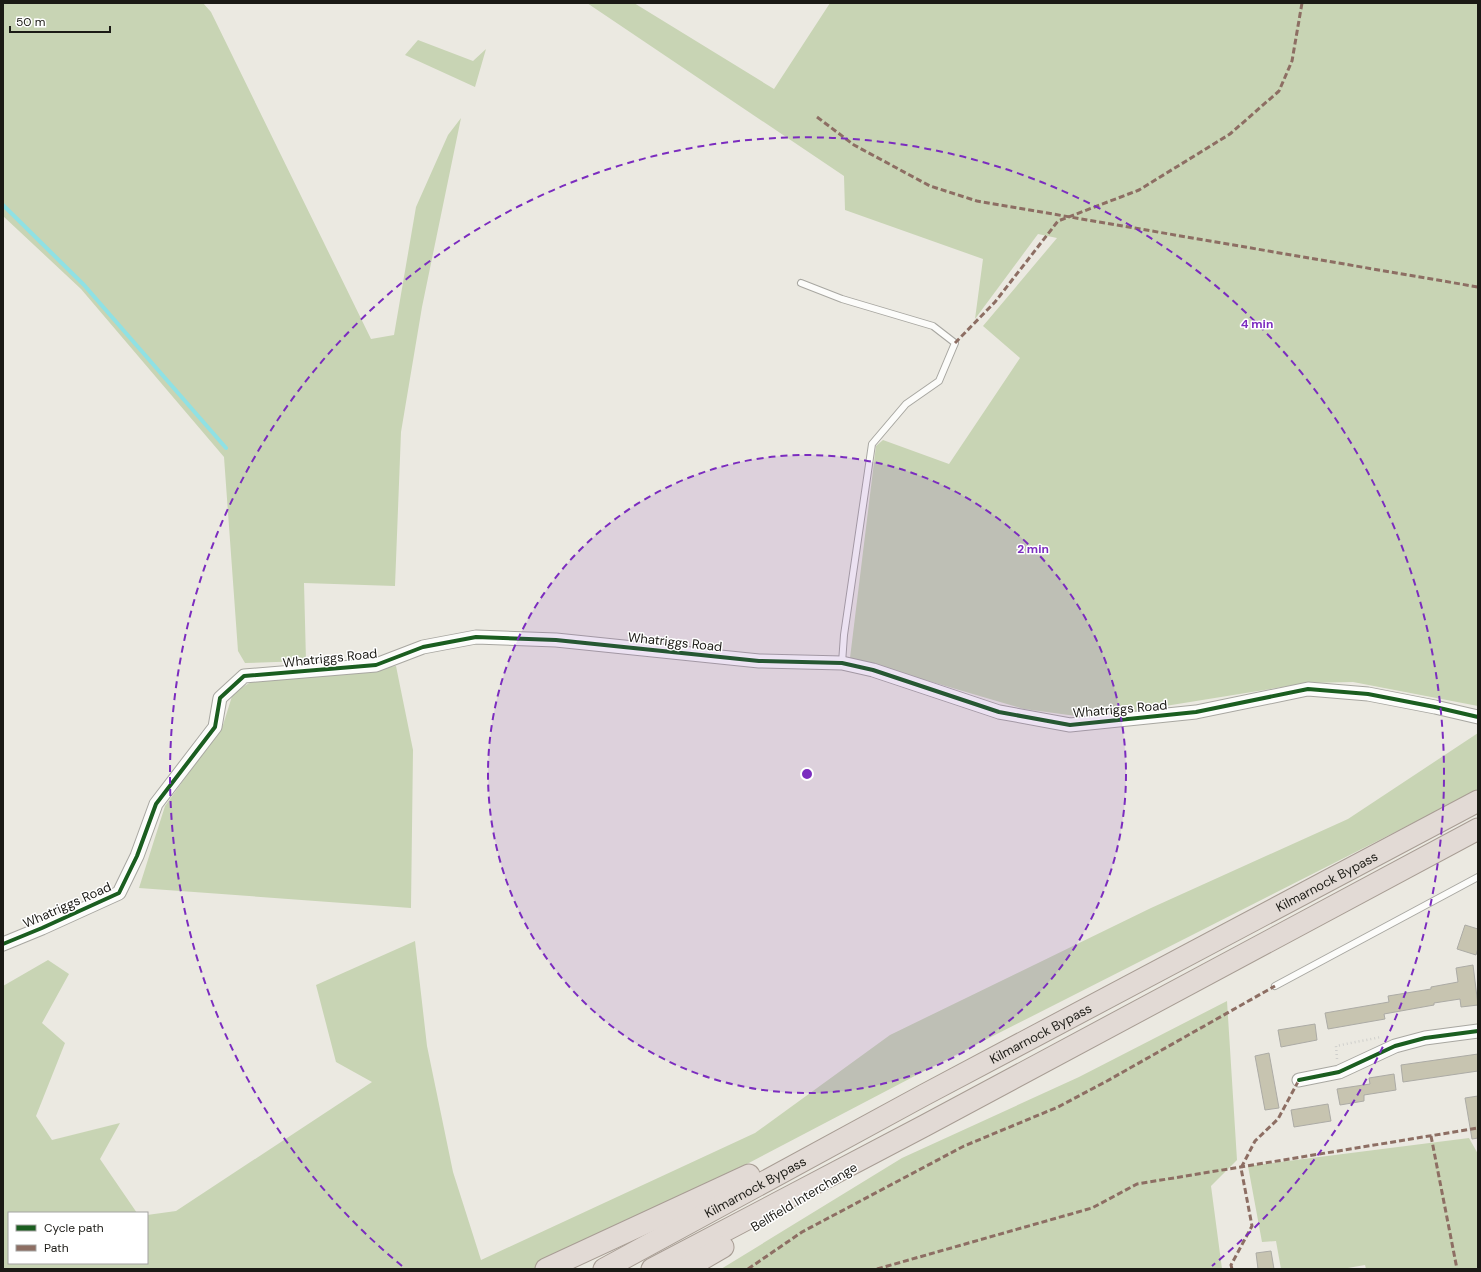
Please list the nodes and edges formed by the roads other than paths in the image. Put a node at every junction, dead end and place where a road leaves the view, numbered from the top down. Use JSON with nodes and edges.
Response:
{"nodes":[{"id":1,"x":801,"y":283,"type":"dead end"},
{"id":2,"x":842,"y":663,"type":"junction"},
{"id":3,"x":1478,"y":717,"type":"edge"},
{"id":4,"x":1478,"y":801,"type":"edge"},
{"id":5,"x":1478,"y":829,"type":"edge"},
{"id":6,"x":1478,"y":877,"type":"edge"},
{"id":7,"x":3,"y":944,"type":"edge"},
{"id":8,"x":1274,"y":986,"type":"dead end"},
{"id":9,"x":1478,"y":1031,"type":"edge"},
{"id":10,"x":1299,"y":1080,"type":"dead end"},
{"id":11,"x":924,"y":1094,"type":"junction"},
{"id":12,"x":924,"y":1126,"type":"junction"},
{"id":13,"x":546,"y":1269,"type":"edge"},
{"id":14,"x":604,"y":1269,"type":"edge"},
{"id":15,"x":652,"y":1269,"type":"edge"},
{"id":16,"x":685,"y":1269,"type":"edge"}],
"edges":[{"from":1,"to":2,"type":"lane"},
{"from":2,"to":3,"type":"street","name":"Whatriggs Road"},
{"from":2,"to":7,"type":"street","name":"Whatriggs Road"},
{"from":4,"to":11,"type":"highway","name":"Kilmarnock Bypass"},
{"from":5,"to":12,"type":"highway","name":"Kilmarnock Bypass"},
{"from":6,"to":8,"type":"lane"},
{"from":9,"to":10,"type":"street"},
{"from":11,"to":13,"type":"highway"},
{"from":11,"to":14,"type":"highway","name":"Kilmarnock Bypass"},
{"from":12,"to":15,"type":"highway","name":"Kilmarnock Bypass"},
{"from":12,"to":16,"type":"highway","name":"Bellfield Interchange"}]}
